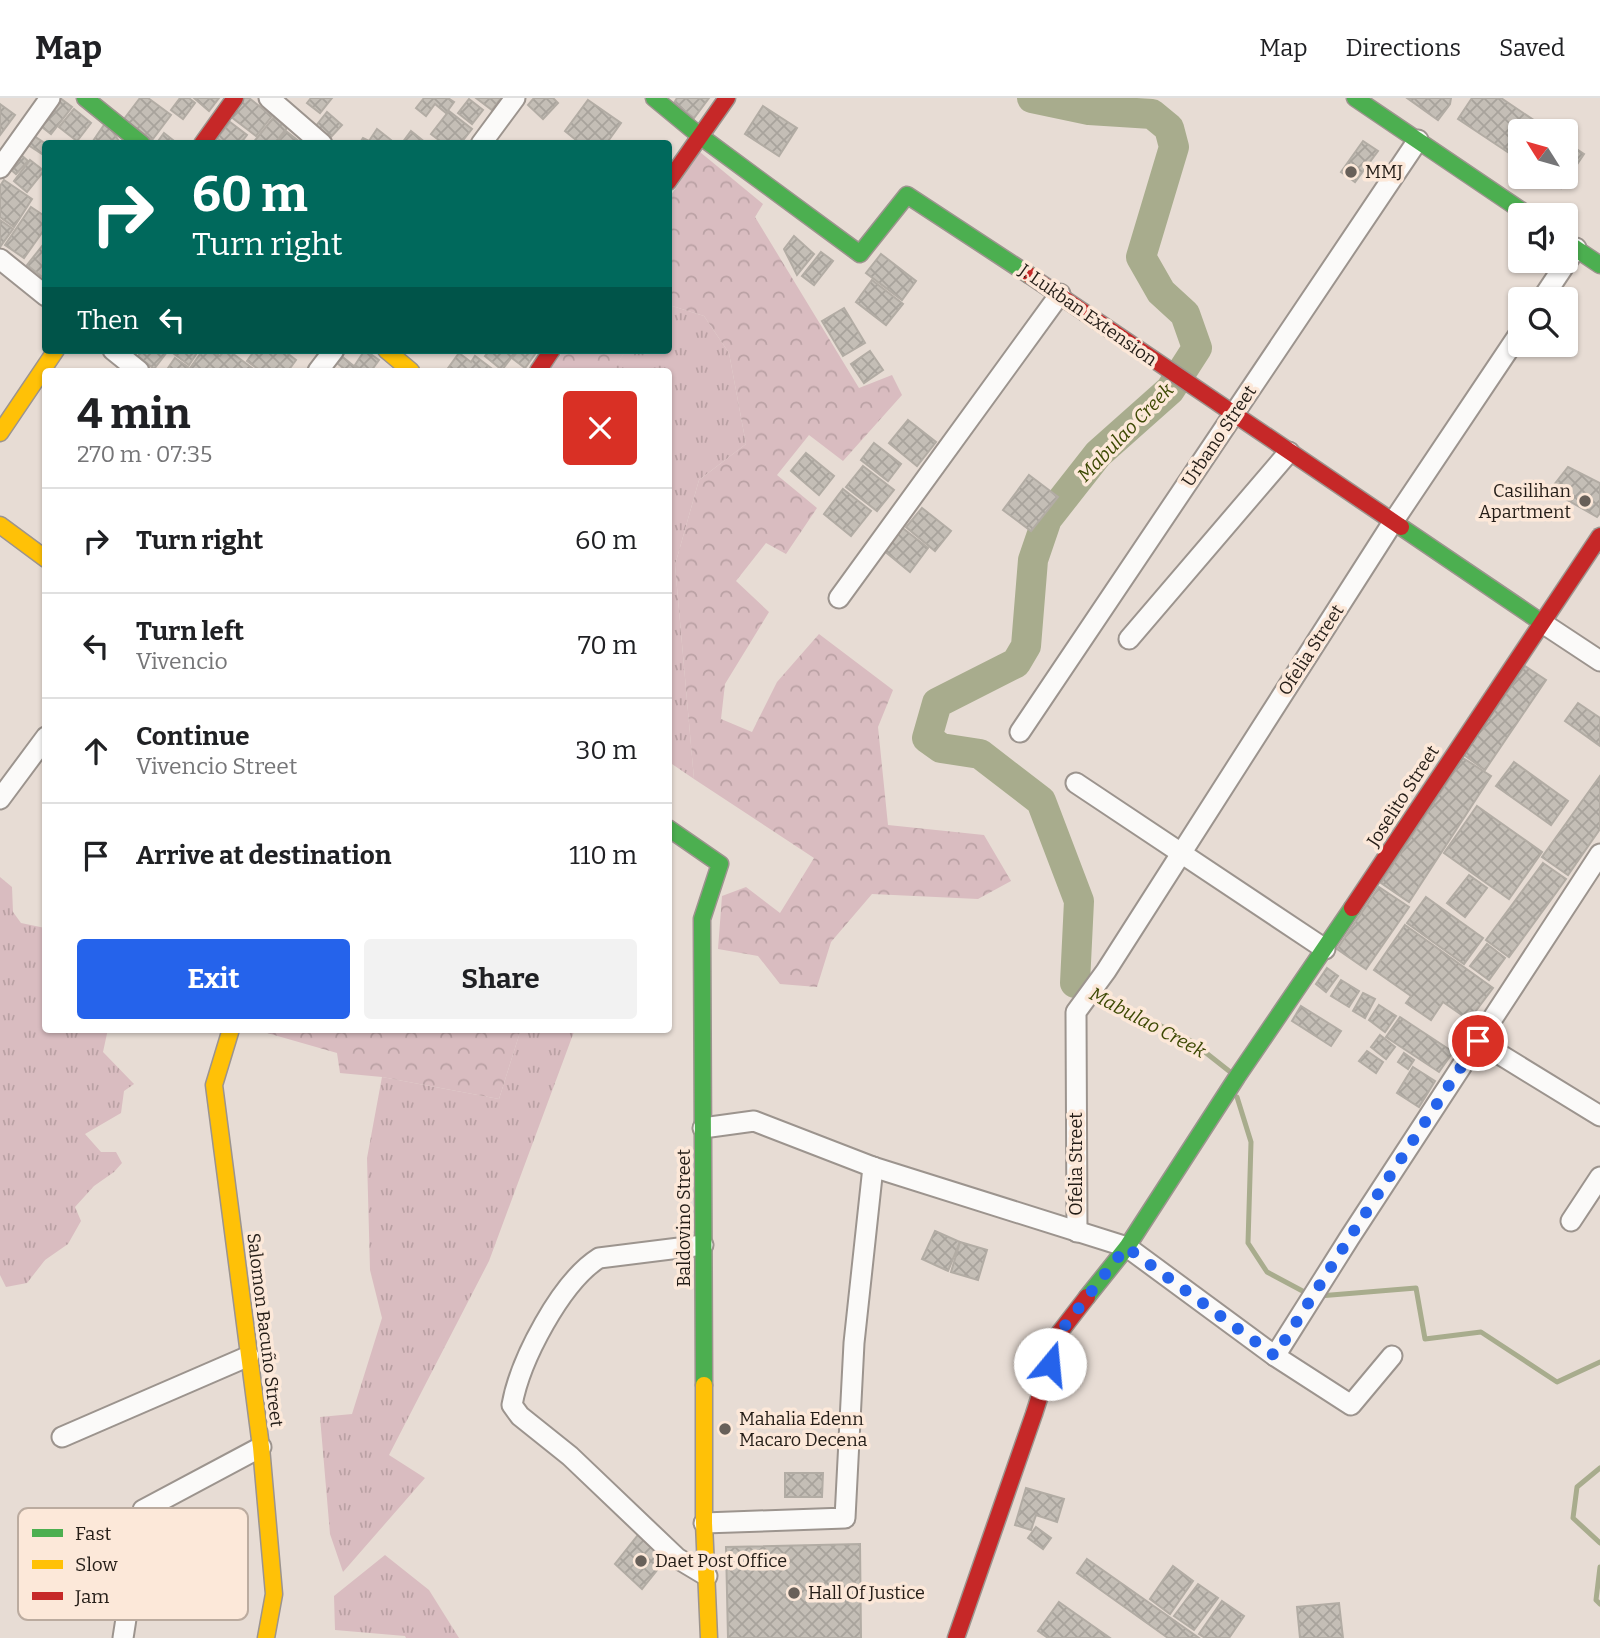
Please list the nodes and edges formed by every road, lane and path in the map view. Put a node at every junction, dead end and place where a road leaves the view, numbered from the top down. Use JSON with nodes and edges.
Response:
{"nodes":[{"id":1,"x":50,"y":98,"type":"edge"},
{"id":2,"x":85,"y":98,"type":"edge"},
{"id":3,"x":235,"y":98,"type":"edge"},
{"id":4,"x":269,"y":98,"type":"edge"},
{"id":5,"x":515,"y":98,"type":"edge"},
{"id":6,"x":654,"y":98,"type":"edge"},
{"id":7,"x":727,"y":98,"type":"edge"},
{"id":8,"x":1355,"y":98,"type":"edge"},
{"id":9,"x":700,"y":136,"type":"junction"},
{"id":10,"x":137,"y":140,"type":"edge"},
{"id":11,"x":205,"y":140,"type":"edge"},
{"id":12,"x":316,"y":140,"type":"edge"},
{"id":13,"x":484,"y":140,"type":"edge"},
{"id":14,"x":1418,"y":141,"type":"junction"},
{"id":15,"x":0,"y":169,"type":"edge"},
{"id":16,"x":672,"y":176,"type":"edge"},
{"id":17,"x":1510,"y":203,"type":"edge"},
{"id":18,"x":1578,"y":250,"type":"edge"},
{"id":19,"x":0,"y":259,"type":"edge"},
{"id":20,"x":1600,"y":265,"type":"edge"},
{"id":21,"x":42,"y":293,"type":"edge"},
{"id":22,"x":1060,"y":294,"type":"junction"},
{"id":23,"x":1508,"y":350,"type":"edge"},
{"id":24,"x":118,"y":354,"type":"edge"},
{"id":25,"x":331,"y":354,"type":"edge"},
{"id":26,"x":391,"y":354,"type":"edge"},
{"id":27,"x":135,"y":368,"type":"edge"},
{"id":28,"x":320,"y":368,"type":"edge"},
{"id":29,"x":407,"y":368,"type":"edge"},
{"id":30,"x":42,"y":371,"type":"edge"},
{"id":31,"x":1234,"y":415,"type":"junction"},
{"id":32,"x":0,"y":433,"type":"edge"},
{"id":33,"x":1289,"y":452,"type":"junction"},
{"id":34,"x":1393,"y":522,"type":"junction"},
{"id":35,"x":0,"y":525,"type":"edge"},
{"id":36,"x":1600,"y":536,"type":"edge"},
{"id":37,"x":42,"y":556,"type":"edge"},
{"id":38,"x":839,"y":598,"type":"dead end"},
{"id":39,"x":1541,"y":622,"type":"junction"},
{"id":40,"x":1129,"y":639,"type":"dead end"},
{"id":41,"x":1600,"y":661,"type":"edge"},
{"id":42,"x":1020,"y":732,"type":"dead end"},
{"id":43,"x":42,"y":742,"type":"edge"},
{"id":44,"x":1076,"y":783,"type":"dead end"},
{"id":45,"x":0,"y":799,"type":"edge"},
{"id":46,"x":672,"y":831,"type":"edge"},
{"id":47,"x":1182,"y":853,"type":"junction"},
{"id":48,"x":1600,"y":854,"type":"edge"},
{"id":49,"x":1325,"y":949,"type":"junction"},
{"id":50,"x":230,"y":1033,"type":"edge"},
{"id":51,"x":1478,"y":1041,"type":"junction"},
{"id":52,"x":1600,"y":1116,"type":"edge"},
{"id":53,"x":703,"y":1128,"type":"junction"},
{"id":54,"x":873,"y":1167,"type":"junction"},
{"id":55,"x":1600,"y":1177,"type":"edge"},
{"id":56,"x":1571,"y":1221,"type":"dead end"},
{"id":57,"x":1077,"y":1232,"type":"junction"},
{"id":58,"x":703,"y":1245,"type":"junction"},
{"id":59,"x":1126,"y":1247,"type":"junction"},
{"id":60,"x":249,"y":1356,"type":"junction"},
{"id":61,"x":1275,"y":1356,"type":"junction"},
{"id":62,"x":1392,"y":1356,"type":"dead end"},
{"id":63,"x":62,"y":1437,"type":"dead end"},
{"id":64,"x":261,"y":1447,"type":"junction"},
{"id":65,"x":147,"y":1508,"type":"edge"},
{"id":66,"x":704,"y":1524,"type":"junction"},
{"id":67,"x":706,"y":1576,"type":"junction"},
{"id":68,"x":125,"y":1620,"type":"edge"},
{"id":69,"x":122,"y":1638,"type":"edge"},
{"id":70,"x":266,"y":1638,"type":"edge"},
{"id":71,"x":709,"y":1638,"type":"edge"},
{"id":72,"x":956,"y":1638,"type":"edge"}],
"edges":[{"from":1,"to":15,"type":"street"},
{"from":2,"to":10,"type":"street"},
{"from":3,"to":11,"type":"street"},
{"from":4,"to":12,"type":"street"},
{"from":5,"to":13,"type":"street"},
{"from":6,"to":9,"type":"street"},
{"from":7,"to":9,"type":"street"},
{"from":8,"to":14,"type":"street"},
{"from":9,"to":16,"type":"street"},
{"from":9,"to":22,"type":"street","name":"J. Lukban Extension"},
{"from":14,"to":17,"type":"street"},
{"from":14,"to":31,"type":"street","name":"Urbano Street"},
{"from":18,"to":20,"type":"street"},
{"from":19,"to":21,"type":"street"},
{"from":22,"to":31,"type":"street","name":"J. Lukban Extension"},
{"from":22,"to":38,"type":"street"},
{"from":23,"to":34,"type":"street","name":"Ofelia Street"},
{"from":24,"to":27,"type":"street"},
{"from":25,"to":28,"type":"street"},
{"from":26,"to":29,"type":"street"},
{"from":30,"to":32,"type":"street"},
{"from":31,"to":33,"type":"street","name":"J. Lukban Extension"},
{"from":31,"to":42,"type":"street","name":"Urbano Street"},
{"from":33,"to":34,"type":"street","name":"J. Lukban Extension"},
{"from":33,"to":40,"type":"street"},
{"from":34,"to":39,"type":"street","name":"J. Lukban Extension"},
{"from":34,"to":47,"type":"street","name":"Ofelia Street"},
{"from":35,"to":37,"type":"street"},
{"from":36,"to":39,"type":"street","name":"Joselito Street"},
{"from":39,"to":41,"type":"street","name":"J. Lukban Extension"},
{"from":39,"to":49,"type":"street","name":"Joselito Street"},
{"from":43,"to":45,"type":"street"},
{"from":44,"to":47,"type":"street"},
{"from":46,"to":53,"type":"street","name":"Baldovino Street"},
{"from":47,"to":49,"type":"street"},
{"from":47,"to":57,"type":"street","name":"Ofelia Street"},
{"from":48,"to":51,"type":"street"},
{"from":49,"to":59,"type":"street","name":"Joselito Street"},
{"from":50,"to":60,"type":"street","name":"Salomon Bacuño Street"},
{"from":51,"to":52,"type":"street"},
{"from":51,"to":61,"type":"street"},
{"from":53,"to":54,"type":"street"},
{"from":53,"to":58,"type":"street","name":"Baldovino Street"},
{"from":54,"to":57,"type":"street"},
{"from":54,"to":66,"type":"street"},
{"from":55,"to":56,"type":"street"},
{"from":57,"to":59,"type":"street"},
{"from":58,"to":66,"type":"street","name":"Baldovino Street"},
{"from":58,"to":67,"type":"street"},
{"from":59,"to":61,"type":"street"},
{"from":59,"to":72,"type":"street","name":"Joselito Street"},
{"from":60,"to":63,"type":"street"},
{"from":60,"to":64,"type":"street","name":"Salomon Bacuño Street"},
{"from":61,"to":62,"type":"street"},
{"from":64,"to":65,"type":"street"},
{"from":64,"to":70,"type":"street","name":"Salomon Bacuño Street"},
{"from":66,"to":67,"type":"street","name":"Baldovino Street"},
{"from":67,"to":71,"type":"street","name":"Baldovino Street"},
{"from":68,"to":69,"type":"street"}]}
